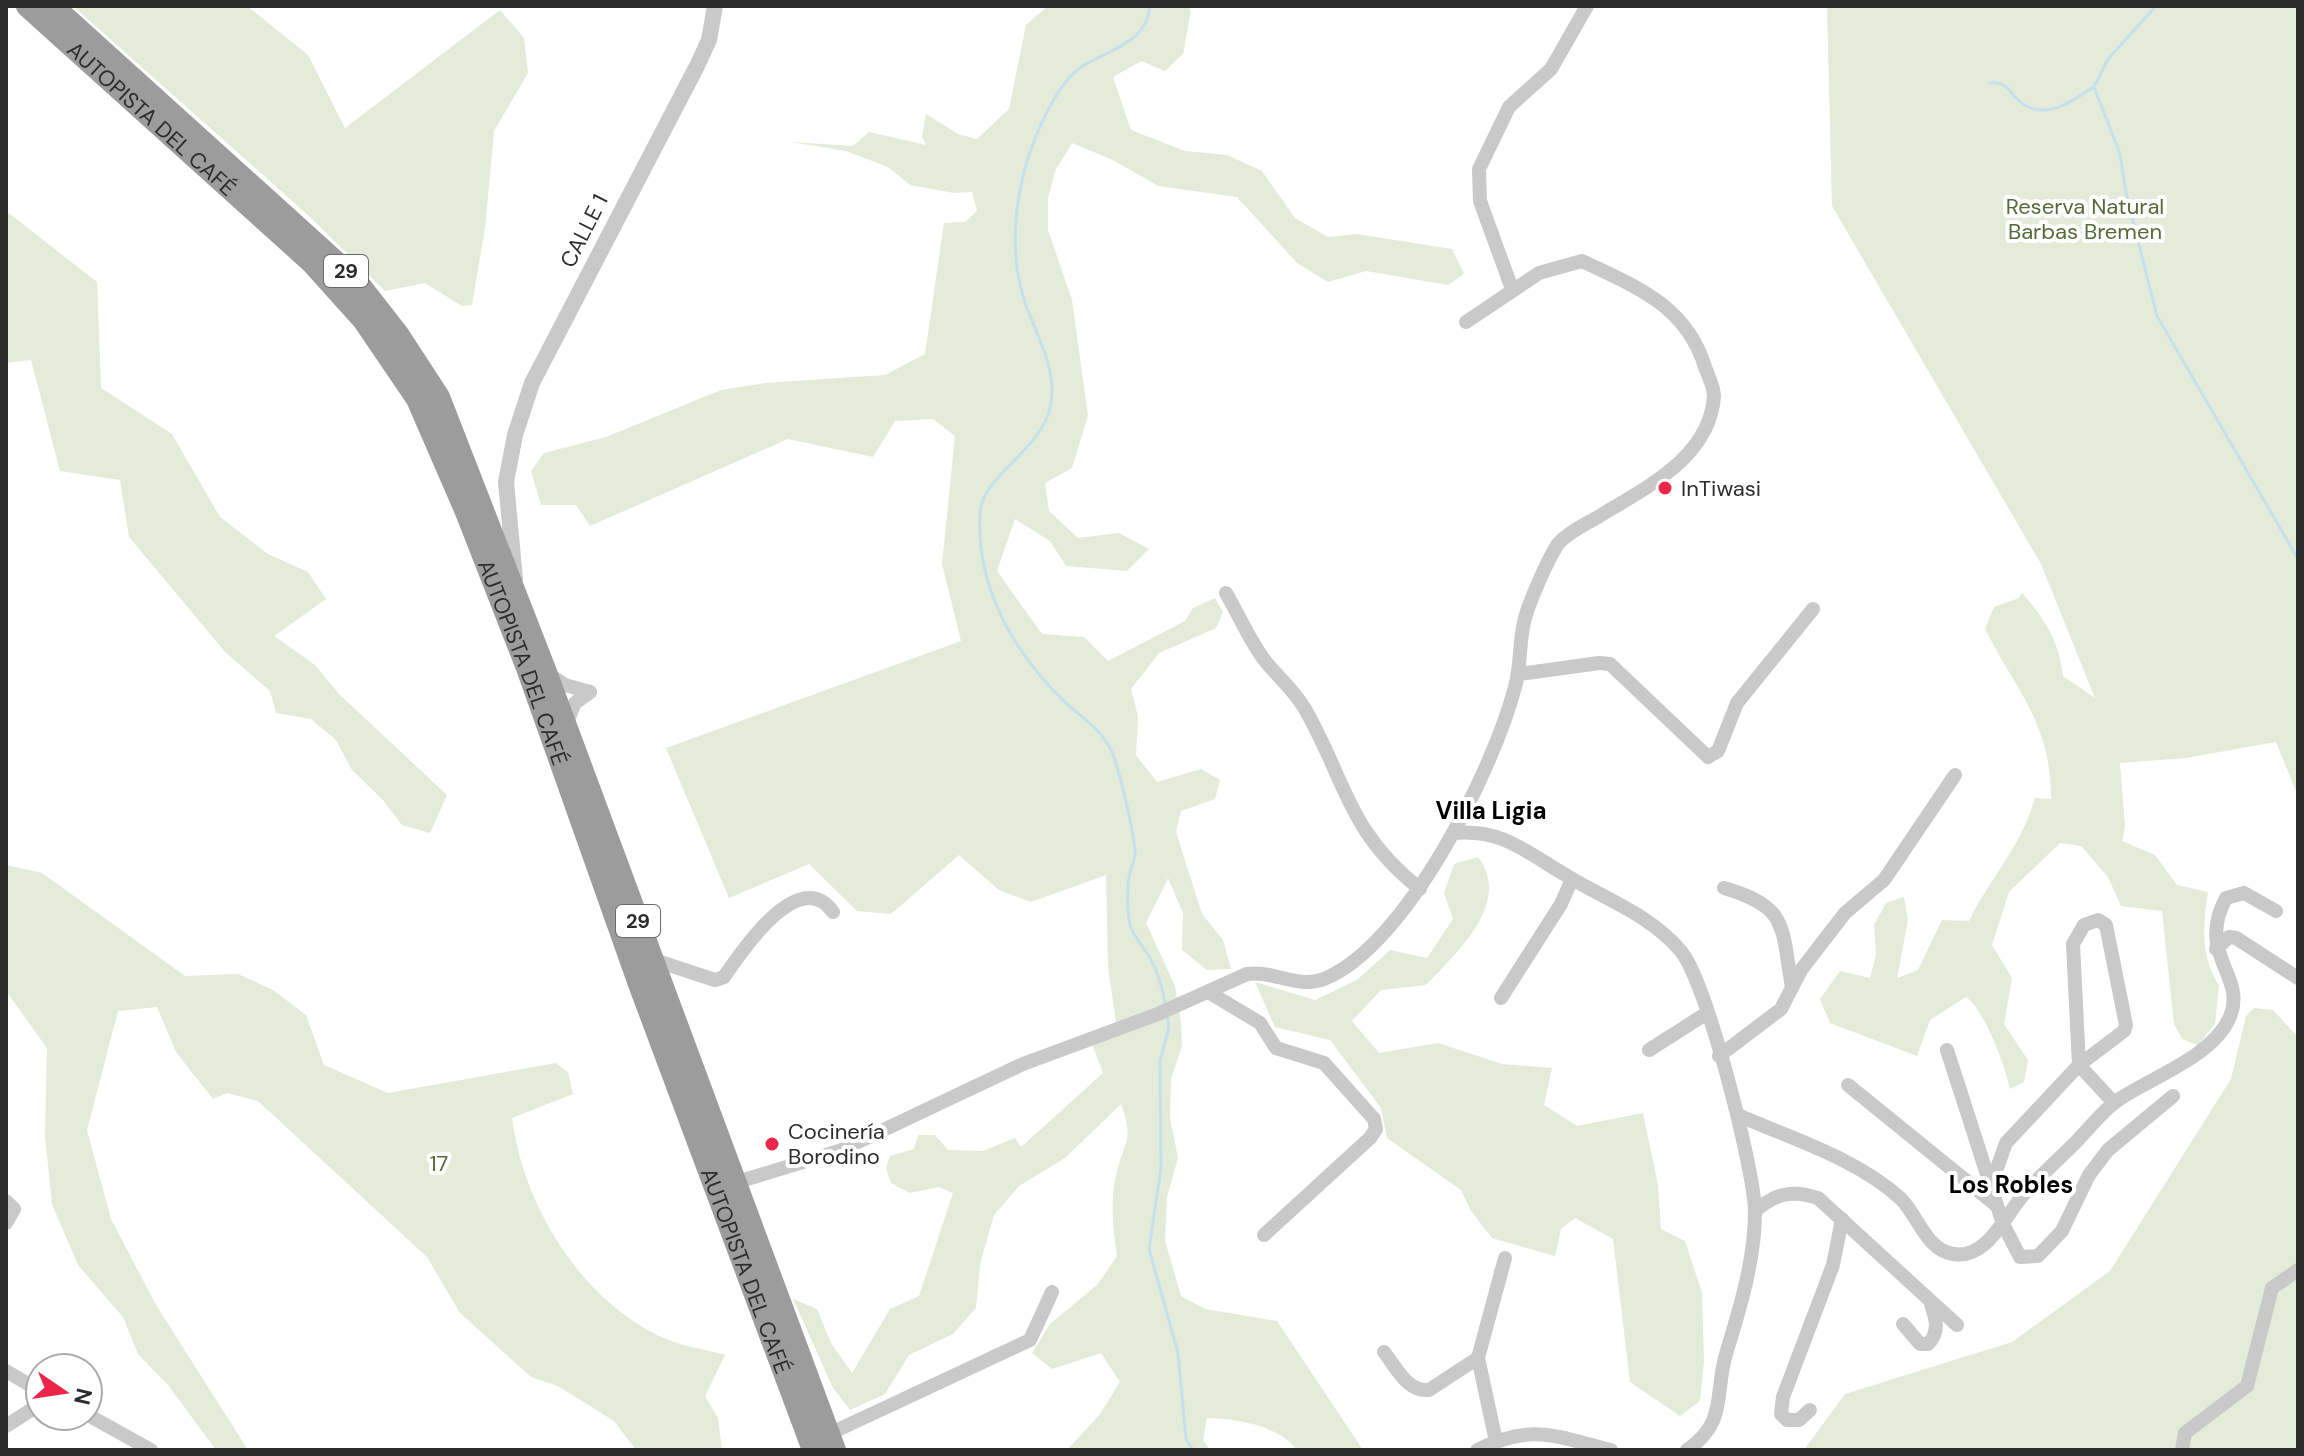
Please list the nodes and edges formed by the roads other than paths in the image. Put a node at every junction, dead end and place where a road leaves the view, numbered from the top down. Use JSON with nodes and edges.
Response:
{"nodes":[{"id":1,"x":27,"y":6,"type":"edge"},
{"id":2,"x":53,"y":6,"type":"edge"},
{"id":3,"x":715,"y":6,"type":"edge"},
{"id":4,"x":1587,"y":6,"type":"edge"},
{"id":5,"x":1512,"y":289,"type":"junction"},
{"id":6,"x":1466,"y":322,"type":"dead end"},
{"id":7,"x":468,"y":473,"type":"junction"},
{"id":8,"x":506,"y":482,"type":"junction"},
{"id":9,"x":1226,"y":593,"type":"dead end"},
{"id":10,"x":517,"y":596,"type":"junction"},
{"id":11,"x":1813,"y":609,"type":"dead end"},
{"id":12,"x":546,"y":672,"type":"junction"},
{"id":13,"x":1519,"y":674,"type":"junction"},
{"id":14,"x":565,"y":725,"type":"junction"},
{"id":15,"x":1955,"y":775,"type":"dead end"},
{"id":16,"x":1453,"y":833,"type":"junction"},
{"id":17,"x":1572,"y":879,"type":"junction"},
{"id":18,"x":1724,"y":888,"type":"dead end"},
{"id":19,"x":1420,"y":889,"type":"junction"},
{"id":20,"x":2276,"y":911,"type":"dead end"},
{"id":21,"x":833,"y":912,"type":"dead end"},
{"id":22,"x":2216,"y":949,"type":"junction"},
{"id":23,"x":651,"y":959,"type":"junction"},
{"id":24,"x":2298,"y":978,"type":"edge"},
{"id":25,"x":1792,"y":987,"type":"junction"},
{"id":26,"x":1210,"y":993,"type":"junction"},
{"id":27,"x":1501,"y":998,"type":"dead end"},
{"id":28,"x":1707,"y":1013,"type":"junction"},
{"id":29,"x":1649,"y":1050,"type":"dead end"},
{"id":30,"x":1947,"y":1050,"type":"dead end"},
{"id":31,"x":1719,"y":1056,"type":"junction"},
{"id":32,"x":2079,"y":1065,"type":"junction"},
{"id":33,"x":1848,"y":1085,"type":"dead end"},
{"id":34,"x":2173,"y":1096,"type":"dead end"},
{"id":35,"x":2114,"y":1103,"type":"junction"},
{"id":36,"x":1738,"y":1115,"type":"junction"},
{"id":37,"x":734,"y":1183,"type":"junction"},
{"id":38,"x":1991,"y":1185,"type":"junction"},
{"id":39,"x":6,"y":1201,"type":"edge"},
{"id":40,"x":1997,"y":1205,"type":"junction"},
{"id":41,"x":1755,"y":1211,"type":"junction"},
{"id":42,"x":1842,"y":1219,"type":"junction"},
{"id":43,"x":6,"y":1223,"type":"edge"},
{"id":44,"x":2003,"y":1224,"type":"junction"},
{"id":45,"x":1264,"y":1235,"type":"dead end"},
{"id":46,"x":1505,"y":1258,"type":"dead end"},
{"id":47,"x":2298,"y":1270,"type":"edge"},
{"id":48,"x":1052,"y":1292,"type":"dead end"},
{"id":49,"x":1931,"y":1304,"type":"junction"},
{"id":50,"x":1903,"y":1324,"type":"dead end"},
{"id":51,"x":1957,"y":1325,"type":"dead end"},
{"id":52,"x":1384,"y":1352,"type":"dead end"},
{"id":53,"x":1478,"y":1358,"type":"junction"},
{"id":54,"x":6,"y":1371,"type":"edge"},
{"id":55,"x":24,"y":1382,"type":"edge"},
{"id":56,"x":1810,"y":1410,"type":"dead end"},
{"id":57,"x":24,"y":1414,"type":"edge"},
{"id":58,"x":104,"y":1424,"type":"edge"},
{"id":59,"x":6,"y":1426,"type":"edge"},
{"id":60,"x":832,"y":1442,"type":"edge"},
{"id":61,"x":1507,"y":1443,"type":"edge"},
{"id":62,"x":151,"y":1450,"type":"edge"},
{"id":63,"x":813,"y":1450,"type":"edge"},
{"id":64,"x":1477,"y":1450,"type":"edge"},
{"id":65,"x":1611,"y":1450,"type":"edge"},
{"id":66,"x":1687,"y":1450,"type":"edge"},
{"id":67,"x":2182,"y":1450,"type":"edge"}],
"edges":[{"from":1,"to":63,"type":"highway","name":"AUTOPISTA DEL CAFÉ","number":"29"},
{"from":2,"to":7,"type":"highway","name":"AUTOPISTA DEL CAFÉ","number":"29"},
{"from":3,"to":8,"type":"street","name":"CALLE 1"},
{"from":4,"to":5,"type":"street"},
{"from":5,"to":6,"type":"street"},
{"from":5,"to":13,"type":"street"},
{"from":7,"to":8,"type":"street"},
{"from":7,"to":10,"type":"highway","name":"AUTOPISTA DEL CAFÉ","number":"29"},
{"from":8,"to":10,"type":"street","name":"CALLE 1"},
{"from":9,"to":19,"type":"street"},
{"from":10,"to":12,"type":"highway","name":"AUTOPISTA DEL CAFÉ","number":"29"},
{"from":11,"to":13,"type":"street"},
{"from":12,"to":14,"type":"highway","name":"AUTOPISTA DEL CAFÉ","number":"29"},
{"from":12,"to":14,"type":"street"},
{"from":13,"to":16,"type":"street"},
{"from":14,"to":23,"type":"highway","name":"AUTOPISTA DEL CAFÉ","number":"29"},
{"from":15,"to":25,"type":"street"},
{"from":16,"to":17,"type":"street"},
{"from":16,"to":19,"type":"street"},
{"from":17,"to":27,"type":"street"},
{"from":17,"to":28,"type":"street"},
{"from":18,"to":25,"type":"street"},
{"from":19,"to":26,"type":"street"},
{"from":20,"to":22,"type":"street"},
{"from":21,"to":23,"type":"street"},
{"from":22,"to":24,"type":"street"},
{"from":22,"to":35,"type":"street"},
{"from":23,"to":37,"type":"highway","name":"AUTOPISTA DEL CAFÉ","number":"29"},
{"from":25,"to":31,"type":"street"},
{"from":26,"to":37,"type":"street"},
{"from":26,"to":45,"type":"street"},
{"from":28,"to":29,"type":"street"},
{"from":28,"to":31,"type":"street"},
{"from":30,"to":38,"type":"street"},
{"from":31,"to":36,"type":"street"},
{"from":32,"to":32,"type":"street"},
{"from":32,"to":35,"type":"street"},
{"from":32,"to":38,"type":"street"},
{"from":33,"to":40,"type":"street"},
{"from":34,"to":44,"type":"street"},
{"from":35,"to":44,"type":"street"},
{"from":36,"to":41,"type":"street"},
{"from":36,"to":44,"type":"street"},
{"from":37,"to":60,"type":"highway","name":"AUTOPISTA DEL CAFÉ","number":"29"},
{"from":38,"to":40,"type":"street"},
{"from":39,"to":43,"type":"street"},
{"from":40,"to":44,"type":"street"},
{"from":41,"to":42,"type":"street"},
{"from":41,"to":66,"type":"street"},
{"from":42,"to":49,"type":"street"},
{"from":42,"to":56,"type":"street"},
{"from":46,"to":53,"type":"street"},
{"from":47,"to":67,"type":"street"},
{"from":48,"to":60,"type":"street"},
{"from":49,"to":50,"type":"street"},
{"from":49,"to":51,"type":"street"},
{"from":52,"to":53,"type":"street"},
{"from":53,"to":61,"type":"street"},
{"from":54,"to":55,"type":"street"},
{"from":57,"to":59,"type":"street"},
{"from":58,"to":62,"type":"street"},
{"from":61,"to":64,"type":"street"},
{"from":61,"to":65,"type":"street"}]}
